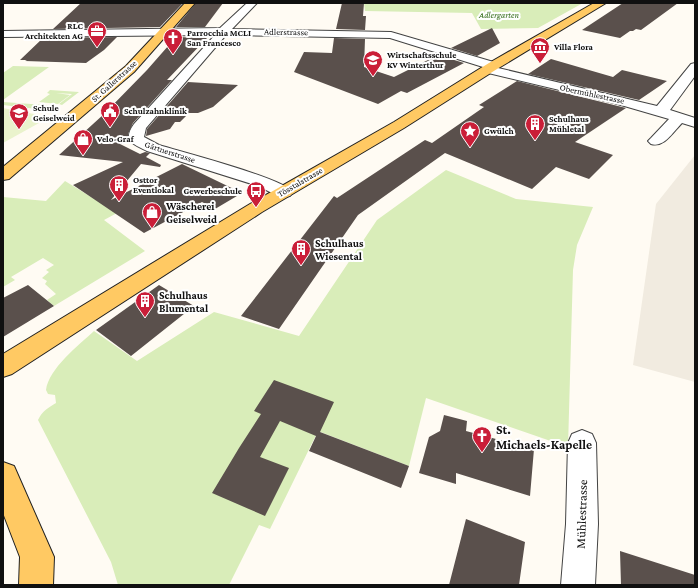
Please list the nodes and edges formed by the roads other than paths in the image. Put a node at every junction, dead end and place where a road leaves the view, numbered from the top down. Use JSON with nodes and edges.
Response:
{"nodes":[{"id":1,"x":190,"y":3,"type":"edge"},
{"id":2,"x":252,"y":3,"type":"edge"},
{"id":3,"x":601,"y":3,"type":"edge"},
{"id":4,"x":164,"y":31,"type":"junction"},
{"id":5,"x":224,"y":31,"type":"junction"},
{"id":6,"x":3,"y":34,"type":"edge"},
{"id":7,"x":490,"y":67,"type":"junction"},
{"id":8,"x":695,"y":67,"type":"edge"},
{"id":9,"x":86,"y":106,"type":"junction"},
{"id":10,"x":660,"y":111,"type":"junction"},
{"id":11,"x":679,"y":118,"type":"junction"},
{"id":12,"x":695,"y":123,"type":"edge"},
{"id":13,"x":656,"y":141,"type":"dead end"},
{"id":14,"x":3,"y":161,"type":"edge"},
{"id":15,"x":3,"y":175,"type":"edge"},
{"id":16,"x":284,"y":192,"type":"junction"},
{"id":17,"x":3,"y":368,"type":"edge"},
{"id":18,"x":582,"y":443,"type":"dead end"},
{"id":19,"x":3,"y":476,"type":"edge"},
{"id":20,"x":36,"y":585,"type":"edge"},
{"id":21,"x":578,"y":585,"type":"edge"}],
"edges":[{"from":1,"to":4,"type":"main road","name":"St. Gallerstrasse"},
{"from":2,"to":5,"type":"street","name":"Gärtnerstrasse"},
{"from":3,"to":7,"type":"main road","name":"Tösstalstrasse"},
{"from":4,"to":5,"type":"street","name":"Adlerstrasse"},
{"from":4,"to":6,"type":"street","name":"Adlerstrasse"},
{"from":4,"to":9,"type":"main road","name":"St. Gallerstrasse"},
{"from":5,"to":7,"type":"street","name":"Adlerstrasse"},
{"from":5,"to":16,"type":"street","name":"Gärtnerstrasse"},
{"from":7,"to":10,"type":"street","name":"Obermühlestrasse"},
{"from":7,"to":16,"type":"main road","name":"Tösstalstrasse"},
{"from":8,"to":10,"type":"street"},
{"from":9,"to":14,"type":"main road","name":"St. Gallerstrasse"},
{"from":9,"to":15,"type":"main road","name":"St. Gallerstrasse"},
{"from":10,"to":11,"type":"street","name":"Obermühlestrasse"},
{"from":11,"to":12,"type":"street","name":"Obermühlestrasse"},
{"from":11,"to":13,"type":"street"},
{"from":16,"to":17,"type":"main road","name":"Tösstalstrasse"},
{"from":18,"to":21,"type":"street","name":"Mühlestrasse"},
{"from":19,"to":20,"type":"main road"}]}
